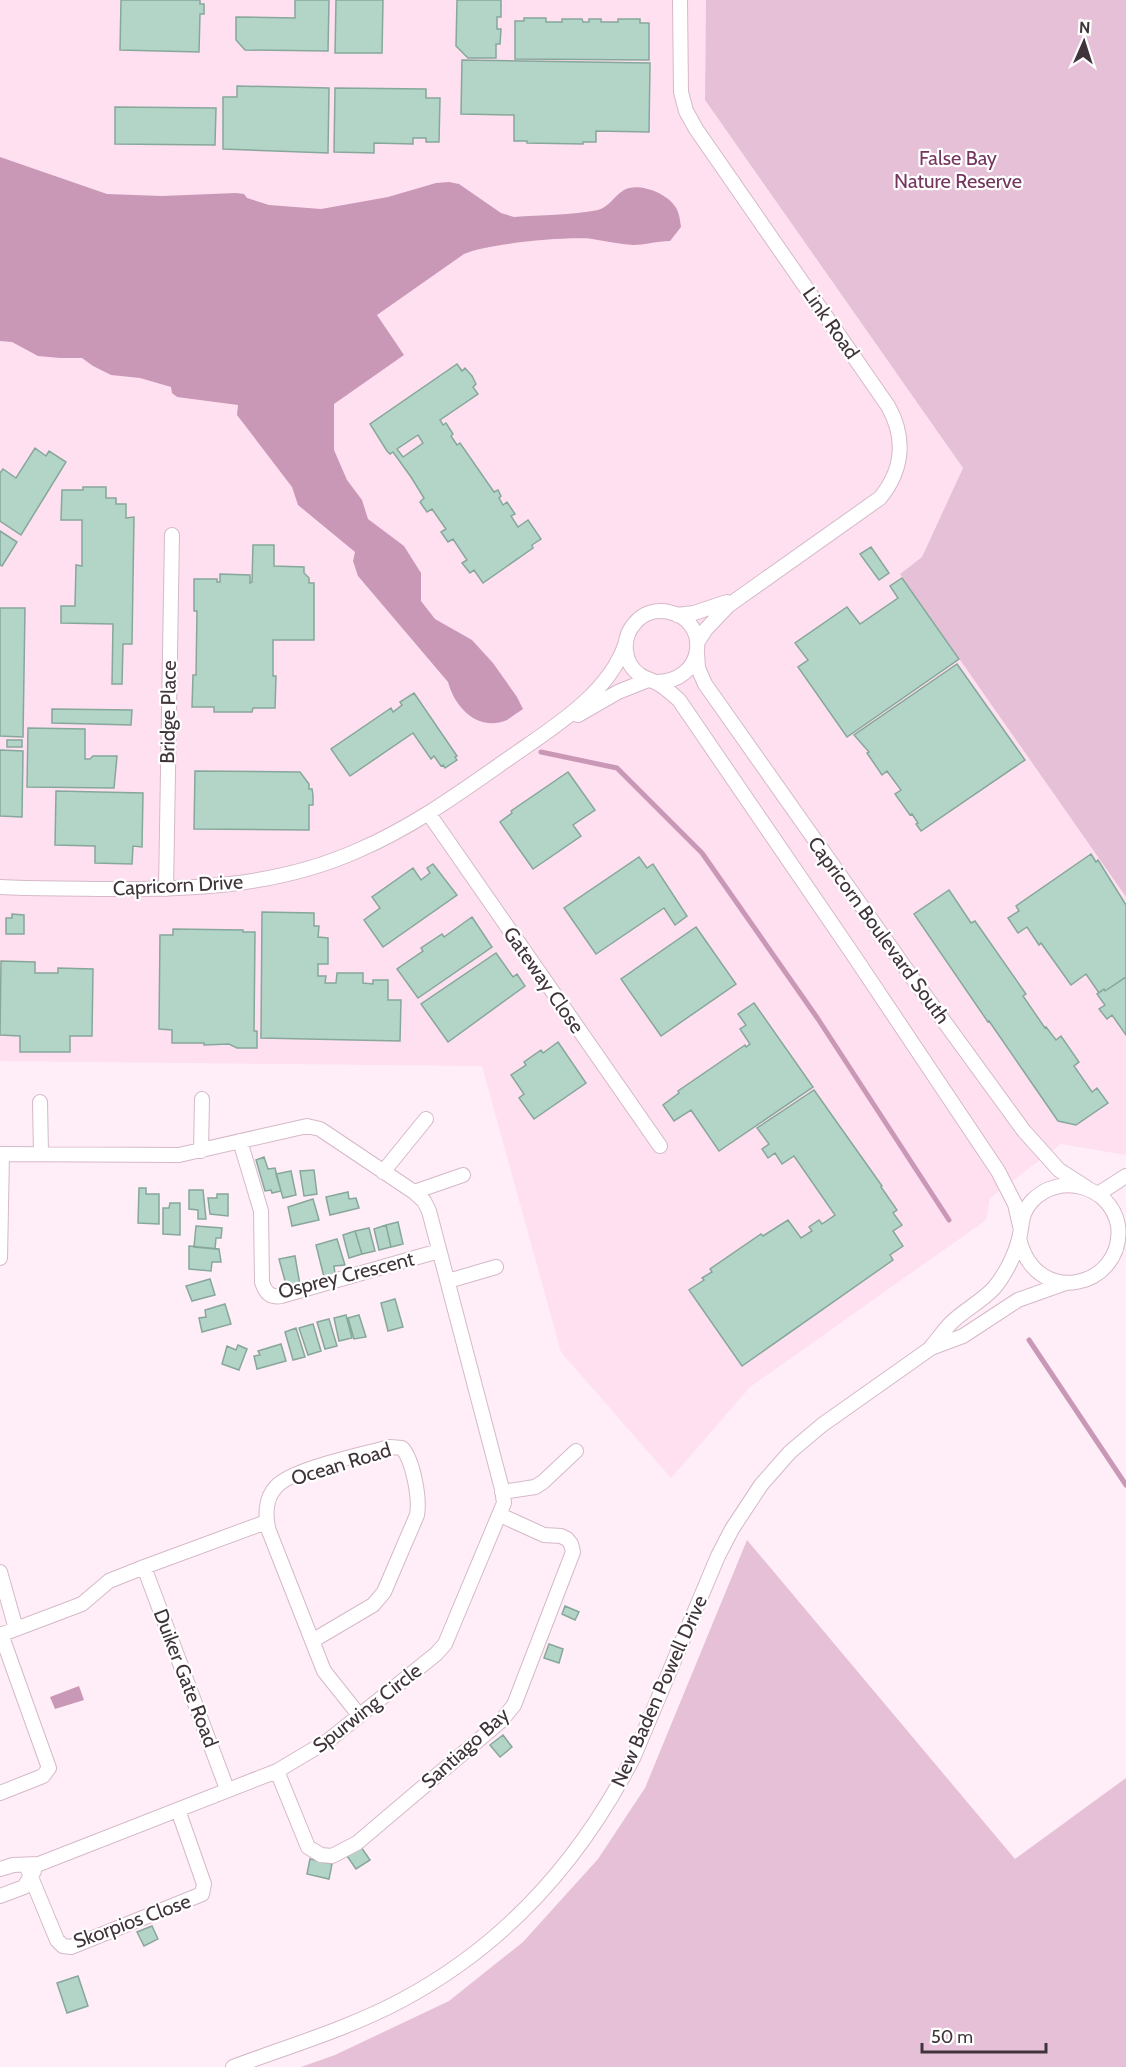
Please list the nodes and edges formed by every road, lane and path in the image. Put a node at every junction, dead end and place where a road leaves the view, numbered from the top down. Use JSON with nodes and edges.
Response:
{"nodes":[{"id":1,"x":680,"y":0,"type":"edge"},
{"id":2,"x":172,"y":536,"type":"dead end"},
{"id":3,"x":743,"y":595,"type":"junction"},
{"id":4,"x":677,"y":615,"type":"junction"},
{"id":5,"x":626,"y":642,"type":"junction"},
{"id":6,"x":697,"y":648,"type":"junction"},
{"id":7,"x":652,"y":681,"type":"junction"},
{"id":8,"x":534,"y":740,"type":"junction"},
{"id":9,"x":429,"y":814,"type":"junction"},
{"id":10,"x":0,"y":887,"type":"edge"},
{"id":11,"x":166,"y":889,"type":"junction"},
{"id":12,"x":202,"y":1099,"type":"dead end"},
{"id":13,"x":40,"y":1102,"type":"dead end"},
{"id":14,"x":426,"y":1119,"type":"dead end"},
{"id":15,"x":240,"y":1142,"type":"junction"},
{"id":16,"x":660,"y":1146,"type":"dead end"},
{"id":17,"x":201,"y":1151,"type":"junction"},
{"id":18,"x":1,"y":1154,"type":"edge"},
{"id":19,"x":41,"y":1155,"type":"junction"},
{"id":20,"x":383,"y":1172,"type":"junction"},
{"id":21,"x":463,"y":1175,"type":"dead end"},
{"id":22,"x":1126,"y":1176,"type":"edge"},
{"id":23,"x":1092,"y":1191,"type":"junction"},
{"id":24,"x":414,"y":1192,"type":"junction"},
{"id":25,"x":1019,"y":1232,"type":"junction"},
{"id":26,"x":439,"y":1251,"type":"junction"},
{"id":27,"x":0,"y":1258,"type":"edge"},
{"id":28,"x":496,"y":1268,"type":"dead end"},
{"id":29,"x":448,"y":1281,"type":"junction"},
{"id":30,"x":1066,"y":1283,"type":"junction"},
{"id":31,"x":931,"y":1348,"type":"junction"},
{"id":32,"x":576,"y":1451,"type":"dead end"},
{"id":33,"x":502,"y":1492,"type":"junction"},
{"id":34,"x":500,"y":1515,"type":"junction"},
{"id":35,"x":266,"y":1522,"type":"junction"},
{"id":36,"x":144,"y":1567,"type":"junction"},
{"id":37,"x":0,"y":1572,"type":"edge"},
{"id":38,"x":16,"y":1629,"type":"junction"},
{"id":39,"x":1,"y":1635,"type":"edge"},
{"id":40,"x":312,"y":1641,"type":"junction"},
{"id":41,"x":359,"y":1715,"type":"junction"},
{"id":42,"x":277,"y":1772,"type":"junction"},
{"id":43,"x":227,"y":1789,"type":"junction"},
{"id":44,"x":0,"y":1793,"type":"edge"},
{"id":45,"x":178,"y":1810,"type":"junction"},
{"id":46,"x":32,"y":1868,"type":"junction"},
{"id":47,"x":0,"y":1869,"type":"edge"},
{"id":48,"x":0,"y":1896,"type":"edge"},
{"id":49,"x":233,"y":2067,"type":"edge"}],
"edges":[{"from":1,"to":3,"type":"street","name":"Link Road"},
{"from":2,"to":11,"type":"street","name":"Bridge Place"},
{"from":3,"to":4,"type":"street","name":"Link Road"},
{"from":3,"to":6,"type":"street","name":"Link Road"},
{"from":4,"to":5,"type":"street"},
{"from":4,"to":6,"type":"street"},
{"from":5,"to":7,"type":"street"},
{"from":5,"to":8,"type":"street","name":"Capricorn Drive"},
{"from":6,"to":7,"type":"street"},
{"from":6,"to":23,"type":"street","name":"Capricorn Boulevard South"},
{"from":7,"to":8,"type":"street","name":"Capricorn Drive"},
{"from":7,"to":25,"type":"street","name":"Capricorn Boulevard South"},
{"from":8,"to":9,"type":"street","name":"Capricorn Drive"},
{"from":9,"to":11,"type":"street","name":"Capricorn Drive"},
{"from":9,"to":16,"type":"street","name":"Gateway Close"},
{"from":10,"to":11,"type":"street","name":"Capricorn Drive"},
{"from":12,"to":17,"type":"street"},
{"from":13,"to":19,"type":"street"},
{"from":14,"to":20,"type":"street"},
{"from":15,"to":17,"type":"street"},
{"from":15,"to":20,"type":"street"},
{"from":15,"to":26,"type":"street","name":"Osprey Crescent"},
{"from":17,"to":19,"type":"street"},
{"from":18,"to":19,"type":"street"},
{"from":18,"to":27,"type":"street"},
{"from":20,"to":24,"type":"street"},
{"from":21,"to":24,"type":"street"},
{"from":22,"to":23,"type":"street"},
{"from":23,"to":25,"type":"street"},
{"from":23,"to":30,"type":"street"},
{"from":24,"to":26,"type":"street","name":"Spurwing Circle"},
{"from":25,"to":30,"type":"street"},
{"from":25,"to":31,"type":"street","name":"New Baden Powell Drive"},
{"from":26,"to":29,"type":"street","name":"Spurwing Circle"},
{"from":28,"to":29,"type":"street"},
{"from":29,"to":33,"type":"street","name":"Spurwing Circle"},
{"from":30,"to":31,"type":"street","name":"New Baden Powell Drive"},
{"from":31,"to":49,"type":"street","name":"New Baden Powell Drive"},
{"from":32,"to":33,"type":"street"},
{"from":33,"to":34,"type":"street","name":"Spurwing Circle"},
{"from":34,"to":41,"type":"street","name":"Spurwing Circle"},
{"from":34,"to":42,"type":"street","name":"Santiago Bay"},
{"from":35,"to":36,"type":"street"},
{"from":35,"to":40,"type":"street"},
{"from":35,"to":40,"type":"street","name":"Ocean Road"},
{"from":36,"to":38,"type":"street"},
{"from":36,"to":43,"type":"street","name":"Duiker Gate Road"},
{"from":37,"to":38,"type":"street"},
{"from":38,"to":39,"type":"street"},
{"from":39,"to":44,"type":"street"},
{"from":40,"to":41,"type":"street"},
{"from":41,"to":42,"type":"street","name":"Spurwing Circle"},
{"from":42,"to":43,"type":"street","name":"Spurwing Circle"},
{"from":43,"to":45,"type":"street","name":"Spurwing Circle"},
{"from":45,"to":46,"type":"street","name":"Spurwing Circle"},
{"from":45,"to":46,"type":"street","name":"Skorpios Close"},
{"from":46,"to":47,"type":"street","name":"Spurwing Circle"},
{"from":46,"to":48,"type":"street","name":"Spurwing Circle"}]}
